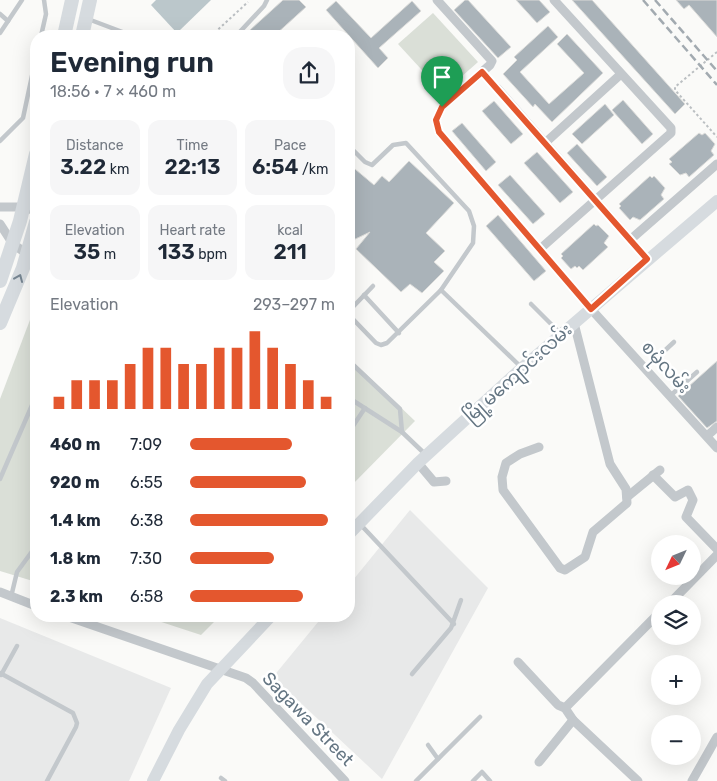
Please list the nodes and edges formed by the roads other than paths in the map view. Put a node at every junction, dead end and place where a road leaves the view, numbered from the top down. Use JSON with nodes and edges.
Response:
{"nodes":[{"id":1,"x":22,"y":0,"type":"edge"},
{"id":2,"x":44,"y":0,"type":"edge"},
{"id":3,"x":267,"y":0,"type":"edge"},
{"id":4,"x":437,"y":0,"type":"edge"},
{"id":5,"x":554,"y":0,"type":"edge"},
{"id":6,"x":72,"y":4,"type":"edge"},
{"id":7,"x":88,"y":10,"type":"edge"},
{"id":8,"x":0,"y":14,"type":"edge"},
{"id":9,"x":8,"y":21,"type":"junction"},
{"id":10,"x":42,"y":30,"type":"edge"},
{"id":11,"x":66,"y":30,"type":"edge"},
{"id":12,"x":83,"y":30,"type":"edge"},
{"id":13,"x":123,"y":30,"type":"edge"},
{"id":14,"x":242,"y":30,"type":"edge"},
{"id":15,"x":0,"y":33,"type":"edge"},
{"id":16,"x":621,"y":74,"type":"junction"},
{"id":17,"x":30,"y":85,"type":"edge"},
{"id":18,"x":497,"y":88,"type":"dead end"},
{"id":19,"x":0,"y":141,"type":"edge"},
{"id":20,"x":545,"y":143,"type":"junction"},
{"id":21,"x":355,"y":152,"type":"edge"},
{"id":22,"x":717,"y":164,"type":"edge"},
{"id":23,"x":596,"y":200,"type":"junction"},
{"id":24,"x":717,"y":201,"type":"edge"},
{"id":25,"x":0,"y":207,"type":"edge"},
{"id":26,"x":30,"y":209,"type":"edge"},
{"id":27,"x":0,"y":224,"type":"edge"},
{"id":28,"x":630,"y":240,"type":"junction"},
{"id":29,"x":30,"y":243,"type":"edge"},
{"id":30,"x":13,"y":244,"type":"junction"},
{"id":31,"x":540,"y":249,"type":"junction"},
{"id":32,"x":27,"y":254,"type":"junction"},
{"id":33,"x":647,"y":259,"type":"junction"},
{"id":34,"x":0,"y":281,"type":"edge"},
{"id":35,"x":373,"y":286,"type":"dead end"},
{"id":36,"x":441,"y":290,"type":"junction"},
{"id":37,"x":364,"y":295,"type":"junction"},
{"id":38,"x":531,"y":304,"type":"dead end"},
{"id":39,"x":355,"y":305,"type":"edge"},
{"id":40,"x":3,"y":308,"type":"edge"},
{"id":41,"x":591,"y":309,"type":"junction"},
{"id":42,"x":355,"y":321,"type":"edge"},
{"id":43,"x":0,"y":323,"type":"edge"},
{"id":44,"x":574,"y":323,"type":"junction"},
{"id":45,"x":399,"y":333,"type":"junction"},
{"id":46,"x":560,"y":334,"type":"junction"},
{"id":47,"x":674,"y":342,"type":"dead end"},
{"id":48,"x":355,"y":367,"type":"edge"},
{"id":49,"x":522,"y":368,"type":"junction"},
{"id":50,"x":645,"y":368,"type":"junction"},
{"id":51,"x":697,"y":372,"type":"dead end"},
{"id":52,"x":670,"y":396,"type":"junction"},
{"id":53,"x":355,"y":402,"type":"edge"},
{"id":54,"x":365,"y":408,"type":"junction"},
{"id":55,"x":30,"y":410,"type":"edge"},
{"id":56,"x":355,"y":423,"type":"edge"},
{"id":57,"x":717,"y":427,"type":"edge"},
{"id":58,"x":402,"y":432,"type":"junction"},
{"id":59,"x":707,"y":436,"type":"junction"},
{"id":60,"x":539,"y":447,"type":"dead end"},
{"id":61,"x":717,"y":448,"type":"edge"},
{"id":62,"x":422,"y":459,"type":"junction"},
{"id":63,"x":0,"y":480,"type":"edge"},
{"id":64,"x":446,"y":481,"type":"dead end"},
{"id":65,"x":627,"y":497,"type":"junction"},
{"id":66,"x":359,"y":523,"type":"junction"},
{"id":67,"x":355,"y":527,"type":"edge"},
{"id":68,"x":717,"y":549,"type":"edge"},
{"id":69,"x":30,"y":554,"type":"edge"},
{"id":70,"x":717,"y":555,"type":"edge"},
{"id":71,"x":0,"y":592,"type":"edge"},
{"id":72,"x":677,"y":595,"type":"edge"},
{"id":73,"x":12,"y":597,"type":"junction"},
{"id":74,"x":461,"y":600,"type":"dead end"},
{"id":75,"x":30,"y":604,"type":"edge"},
{"id":76,"x":651,"y":621,"type":"edge"},
{"id":77,"x":83,"y":622,"type":"edge"},
{"id":78,"x":265,"y":622,"type":"edge"},
{"id":79,"x":454,"y":624,"type":"junction"},
{"id":80,"x":17,"y":646,"type":"dead end"},
{"id":81,"x":518,"y":662,"type":"dead end"},
{"id":82,"x":219,"y":670,"type":"junction"},
{"id":83,"x":0,"y":674,"type":"edge"},
{"id":84,"x":412,"y":674,"type":"dead end"},
{"id":85,"x":565,"y":708,"type":"junction"},
{"id":86,"x":480,"y":717,"type":"dead end"},
{"id":87,"x":573,"y":720,"type":"junction"},
{"id":88,"x":717,"y":738,"type":"edge"},
{"id":89,"x":428,"y":745,"type":"dead end"},
{"id":90,"x":438,"y":759,"type":"junction"},
{"id":91,"x":539,"y":762,"type":"dead end"},
{"id":92,"x":157,"y":779,"type":"edge"},
{"id":93,"x":47,"y":781,"type":"edge"},
{"id":94,"x":345,"y":781,"type":"edge"},
{"id":95,"x":416,"y":781,"type":"edge"},
{"id":96,"x":473,"y":781,"type":"edge"},
{"id":97,"x":490,"y":781,"type":"edge"},
{"id":98,"x":638,"y":781,"type":"edge"},
{"id":99,"x":692,"y":781,"type":"edge"}],
"edges":[{"from":1,"to":9,"type":"lane"},
{"from":2,"to":10,"type":"lane"},
{"from":3,"to":14,"type":"lane"},
{"from":4,"to":31,"type":"street","name":"စမုံလမ်း"},
{"from":5,"to":16,"type":"street"},
{"from":6,"to":7,"type":"main road"},
{"from":6,"to":11,"type":"main road"},
{"from":7,"to":12,"type":"main road"},
{"from":7,"to":13,"type":"lane"},
{"from":8,"to":9,"type":"lane"},
{"from":9,"to":15,"type":"lane"},
{"from":16,"to":20,"type":"street"},
{"from":16,"to":23,"type":"street"},
{"from":17,"to":19,"type":"lane"},
{"from":18,"to":20,"type":"street"},
{"from":20,"to":23,"type":"street"},
{"from":21,"to":36,"type":"lane"},
{"from":22,"to":28,"type":"street"},
{"from":23,"to":28,"type":"street"},
{"from":23,"to":31,"type":"street"},
{"from":24,"to":33,"type":"main road","name":"မြို့မကျောင်းလမ်း"},
{"from":25,"to":26,"type":"street"},
{"from":26,"to":30,"type":"main road"},
{"from":27,"to":30,"type":"street"},
{"from":28,"to":33,"type":"street"},
{"from":29,"to":32,"type":"main road"},
{"from":30,"to":32,"type":"street"},
{"from":30,"to":34,"type":"main road"},
{"from":31,"to":41,"type":"street","name":"စမုံလမ်း"},
{"from":40,"to":32,"type":"main road","one_way":true},
{"from":33,"to":41,"type":"main road","name":"မြို့မကျောင်းလမ်း"},
{"from":35,"to":37,"type":"lane"},
{"from":36,"to":45,"type":"lane"},
{"from":36,"to":49,"type":"lane"},
{"from":37,"to":39,"type":"lane"},
{"from":37,"to":45,"type":"lane"},
{"from":38,"to":46,"type":"lane"},
{"from":40,"to":43,"type":"main road"},
{"from":41,"to":44,"type":"main road","name":"မြို့မကျောင်းလမ်း"},
{"from":41,"to":50,"type":"street","name":"စမုံလမ်း"},
{"from":42,"to":45,"type":"lane"},
{"from":44,"to":46,"type":"main road","name":"မြို့မကျောင်းလမ်း"},
{"from":44,"to":65,"type":"street"},
{"from":46,"to":49,"type":"main road","name":"မြို့မကျောင်းလမ်း"},
{"from":47,"to":50,"type":"lane"},
{"from":48,"to":58,"type":"lane"},
{"from":49,"to":62,"type":"main road","name":"မြို့မကျောင်းလမ်း"},
{"from":50,"to":52,"type":"street","name":"စမုံလမ်း"},
{"from":51,"to":52,"type":"lane"},
{"from":52,"to":59,"type":"street","name":"စမုံလမ်း"},
{"from":53,"to":54,"type":"lane"},
{"from":54,"to":56,"type":"lane"},
{"from":54,"to":58,"type":"lane"},
{"from":55,"to":63,"type":"lane"},
{"from":57,"to":59,"type":"street"},
{"from":58,"to":62,"type":"lane"},
{"from":59,"to":61,"type":"street","name":"စမုံလမ်း"},
{"from":60,"to":65,"type":"street"},
{"from":62,"to":64,"type":"street"},
{"from":62,"to":66,"type":"main road","name":"မြို့မကျောင်းလမ်း"},
{"from":65,"to":68,"type":"street"},
{"from":66,"to":67,"type":"main road","name":"မြို့မကျောင်းလမ်း"},
{"from":66,"to":79,"type":"lane"},
{"from":69,"to":73,"type":"lane"},
{"from":70,"to":72,"type":"street"},
{"from":71,"to":73,"type":"street"},
{"from":73,"to":75,"type":"street"},
{"from":74,"to":79,"type":"lane"},
{"from":76,"to":85,"type":"street"},
{"from":77,"to":82,"type":"street","name":"Sagawa Street"},
{"from":78,"to":82,"type":"main road"},
{"from":79,"to":84,"type":"lane"},
{"from":80,"to":83,"type":"lane"},
{"from":81,"to":85,"type":"street"},
{"from":82,"to":92,"type":"main road"},
{"from":82,"to":94,"type":"street","name":"Sagawa Street"},
{"from":83,"to":93,"type":"lane"},
{"from":85,"to":87,"type":"street"},
{"from":86,"to":90,"type":"lane"},
{"from":87,"to":91,"type":"street"},
{"from":87,"to":98,"type":"street"},
{"from":88,"to":99,"type":"street"},
{"from":89,"to":90,"type":"lane"},
{"from":90,"to":95,"type":"lane"},
{"from":96,"to":97,"type":"lane"}]}
